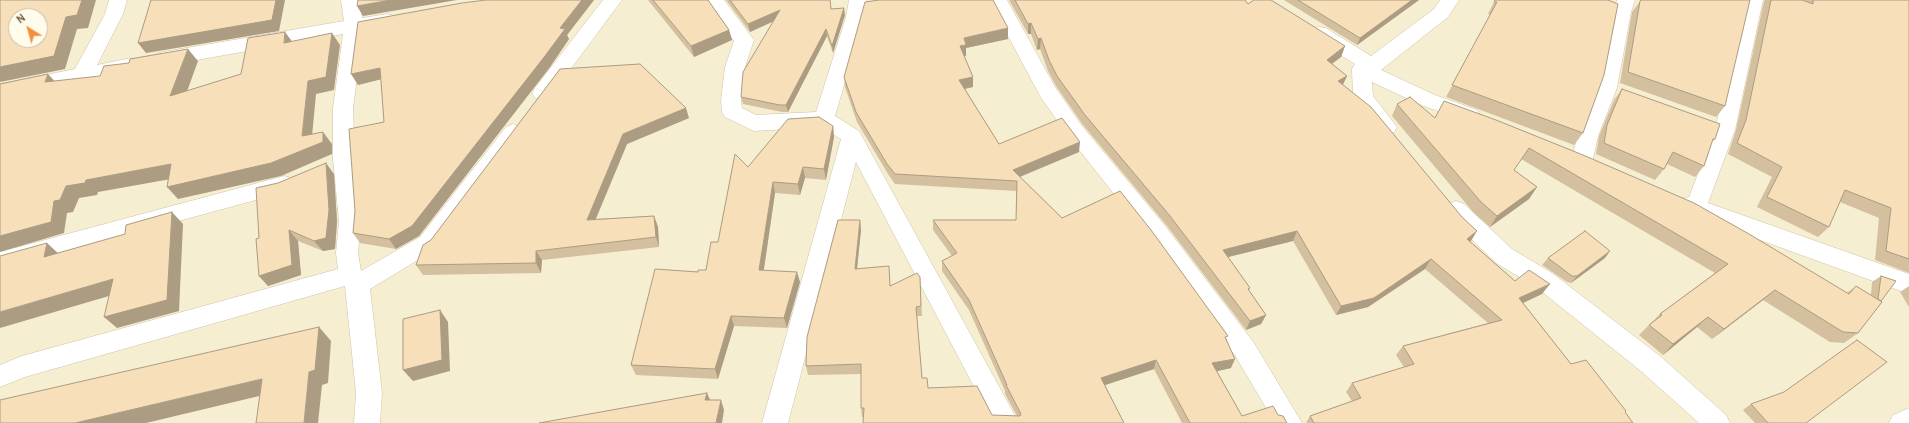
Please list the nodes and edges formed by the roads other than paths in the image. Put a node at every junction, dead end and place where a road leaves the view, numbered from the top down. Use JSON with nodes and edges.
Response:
{"nodes":[{"id":1,"x":118,"y":0,"type":"edge"},
{"id":2,"x":350,"y":0,"type":"edge"},
{"id":3,"x":613,"y":0,"type":"edge"},
{"id":4,"x":714,"y":0,"type":"edge"},
{"id":5,"x":858,"y":0,"type":"edge"},
{"id":6,"x":998,"y":0,"type":"edge"},
{"id":7,"x":1450,"y":0,"type":"edge"},
{"id":8,"x":1754,"y":0,"type":"edge"},
{"id":9,"x":1619,"y":7,"type":"edge"},
{"id":10,"x":407,"y":16,"type":"edge"},
{"id":11,"x":1307,"y":25,"type":"edge"},
{"id":12,"x":354,"y":26,"type":"junction"},
{"id":13,"x":1367,"y":68,"type":"junction"},
{"id":14,"x":83,"y":73,"type":"junction"},
{"id":15,"x":0,"y":91,"type":"edge"},
{"id":16,"x":824,"y":120,"type":"junction"},
{"id":17,"x":1490,"y":122,"type":"edge"},
{"id":18,"x":852,"y":136,"type":"junction"},
{"id":19,"x":1398,"y":141,"type":"edge"},
{"id":20,"x":344,"y":159,"type":"junction"},
{"id":21,"x":1603,"y":168,"type":"edge"},
{"id":22,"x":322,"y":169,"type":"edge"},
{"id":23,"x":300,"y":178,"type":"edge"},
{"id":24,"x":1442,"y":193,"type":"edge"},
{"id":25,"x":1667,"y":196,"type":"edge"},
{"id":26,"x":1695,"y":208,"type":"junction"},
{"id":27,"x":0,"y":261,"type":"edge"},
{"id":28,"x":354,"y":280,"type":"junction"},
{"id":29,"x":1909,"y":284,"type":"edge"},
{"id":30,"x":0,"y":376,"type":"edge"},
{"id":31,"x":1909,"y":420,"type":"edge"},
{"id":32,"x":367,"y":423,"type":"edge"},
{"id":33,"x":775,"y":423,"type":"edge"},
{"id":34,"x":1006,"y":423,"type":"edge"},
{"id":35,"x":1289,"y":423,"type":"edge"},
{"id":36,"x":1717,"y":423,"type":"edge"},
{"id":37,"x":1902,"y":423,"type":"edge"}],
"edges":[{"from":1,"to":14,"type":"street"},
{"from":2,"to":12,"type":"street"},
{"from":3,"to":28,"type":"street"},
{"from":4,"to":16,"type":"street"},
{"from":5,"to":16,"type":"street"},
{"from":6,"to":35,"type":"street"},
{"from":7,"to":13,"type":"street"},
{"from":8,"to":26,"type":"street"},
{"from":9,"to":21,"type":"street"},
{"from":10,"to":12,"type":"street"},
{"from":11,"to":13,"type":"street"},
{"from":12,"to":14,"type":"street"},
{"from":12,"to":20,"type":"street"},
{"from":13,"to":17,"type":"street"},
{"from":13,"to":19,"type":"street"},
{"from":14,"to":15,"type":"street"},
{"from":16,"to":18,"type":"street"},
{"from":18,"to":33,"type":"street"},
{"from":18,"to":34,"type":"street"},
{"from":20,"to":22,"type":"street"},
{"from":20,"to":28,"type":"street"},
{"from":23,"to":27,"type":"street"},
{"from":24,"to":36,"type":"street"},
{"from":25,"to":26,"type":"street"},
{"from":26,"to":29,"type":"street"},
{"from":28,"to":30,"type":"street"},
{"from":28,"to":32,"type":"street"},
{"from":31,"to":37,"type":"street"}]}
